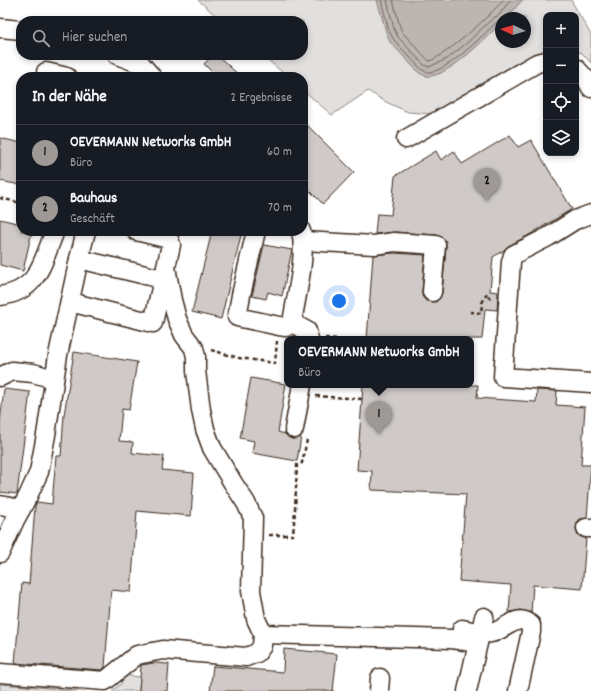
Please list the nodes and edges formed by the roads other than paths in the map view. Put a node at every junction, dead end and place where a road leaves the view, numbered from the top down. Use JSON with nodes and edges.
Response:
{"nodes":[{"id":1,"x":0,"y":28,"type":"edge"},
{"id":2,"x":16,"y":30,"type":"edge"},
{"id":3,"x":130,"y":60,"type":"edge"},
{"id":4,"x":543,"y":62,"type":"edge"},
{"id":5,"x":579,"y":71,"type":"edge"},
{"id":6,"x":148,"y":72,"type":"edge"},
{"id":7,"x":591,"y":88,"type":"edge"},
{"id":8,"x":406,"y":139,"type":"dead end"},
{"id":9,"x":591,"y":214,"type":"edge"},
{"id":10,"x":53,"y":236,"type":"edge"},
{"id":11,"x":84,"y":236,"type":"edge"},
{"id":12,"x":157,"y":236,"type":"edge"},
{"id":13,"x":255,"y":236,"type":"edge"},
{"id":14,"x":303,"y":236,"type":"edge"},
{"id":15,"x":78,"y":259,"type":"junction"},
{"id":16,"x":164,"y":273,"type":"junction"},
{"id":17,"x":432,"y":292,"type":"dead end"},
{"id":18,"x":0,"y":296,"type":"edge"},
{"id":19,"x":70,"y":302,"type":"junction"},
{"id":20,"x":292,"y":323,"type":"junction"},
{"id":21,"x":309,"y":336,"type":"edge"},
{"id":22,"x":0,"y":377,"type":"edge"},
{"id":23,"x":54,"y":379,"type":"junction"},
{"id":24,"x":591,"y":383,"type":"edge"},
{"id":25,"x":301,"y":390,"type":"edge"},
{"id":26,"x":294,"y":429,"type":"road end"},
{"id":27,"x":0,"y":505,"type":"edge"},
{"id":28,"x":21,"y":509,"type":"junction"},
{"id":29,"x":0,"y":552,"type":"edge"},
{"id":30,"x":448,"y":627,"type":"dead end"},
{"id":31,"x":481,"y":631,"type":"junction"},
{"id":32,"x":262,"y":634,"type":"junction"},
{"id":33,"x":0,"y":673,"type":"edge"},
{"id":34,"x":467,"y":691,"type":"edge"},
{"id":35,"x":518,"y":691,"type":"edge"}],
"edges":[{"from":1,"to":2,"type":"street"},
{"from":3,"to":6,"type":"street"},
{"from":4,"to":8,"type":"street"},
{"from":5,"to":7,"type":"street"},
{"from":9,"to":24,"type":"street"},
{"from":10,"to":18,"type":"street"},
{"from":11,"to":15,"type":"street"},
{"from":12,"to":16,"type":"street"},
{"from":13,"to":20,"type":"street"},
{"from":14,"to":17,"type":"street"},
{"from":14,"to":20,"type":"street"},
{"from":15,"to":16,"type":"street"},
{"from":15,"to":19,"type":"street"},
{"from":16,"to":19,"type":"street"},
{"from":16,"to":32,"type":"street"},
{"from":19,"to":23,"type":"street"},
{"from":20,"to":21,"type":"street"},
{"from":22,"to":23,"type":"street"},
{"from":23,"to":28,"type":"street"},
{"from":25,"to":26,"type":"street"},
{"from":27,"to":28,"type":"street"},
{"from":28,"to":29,"type":"street"},
{"from":30,"to":31,"type":"street"},
{"from":31,"to":32,"type":"street"},
{"from":31,"to":34,"type":"street"},
{"from":31,"to":35,"type":"street"},
{"from":32,"to":33,"type":"street"}]}
